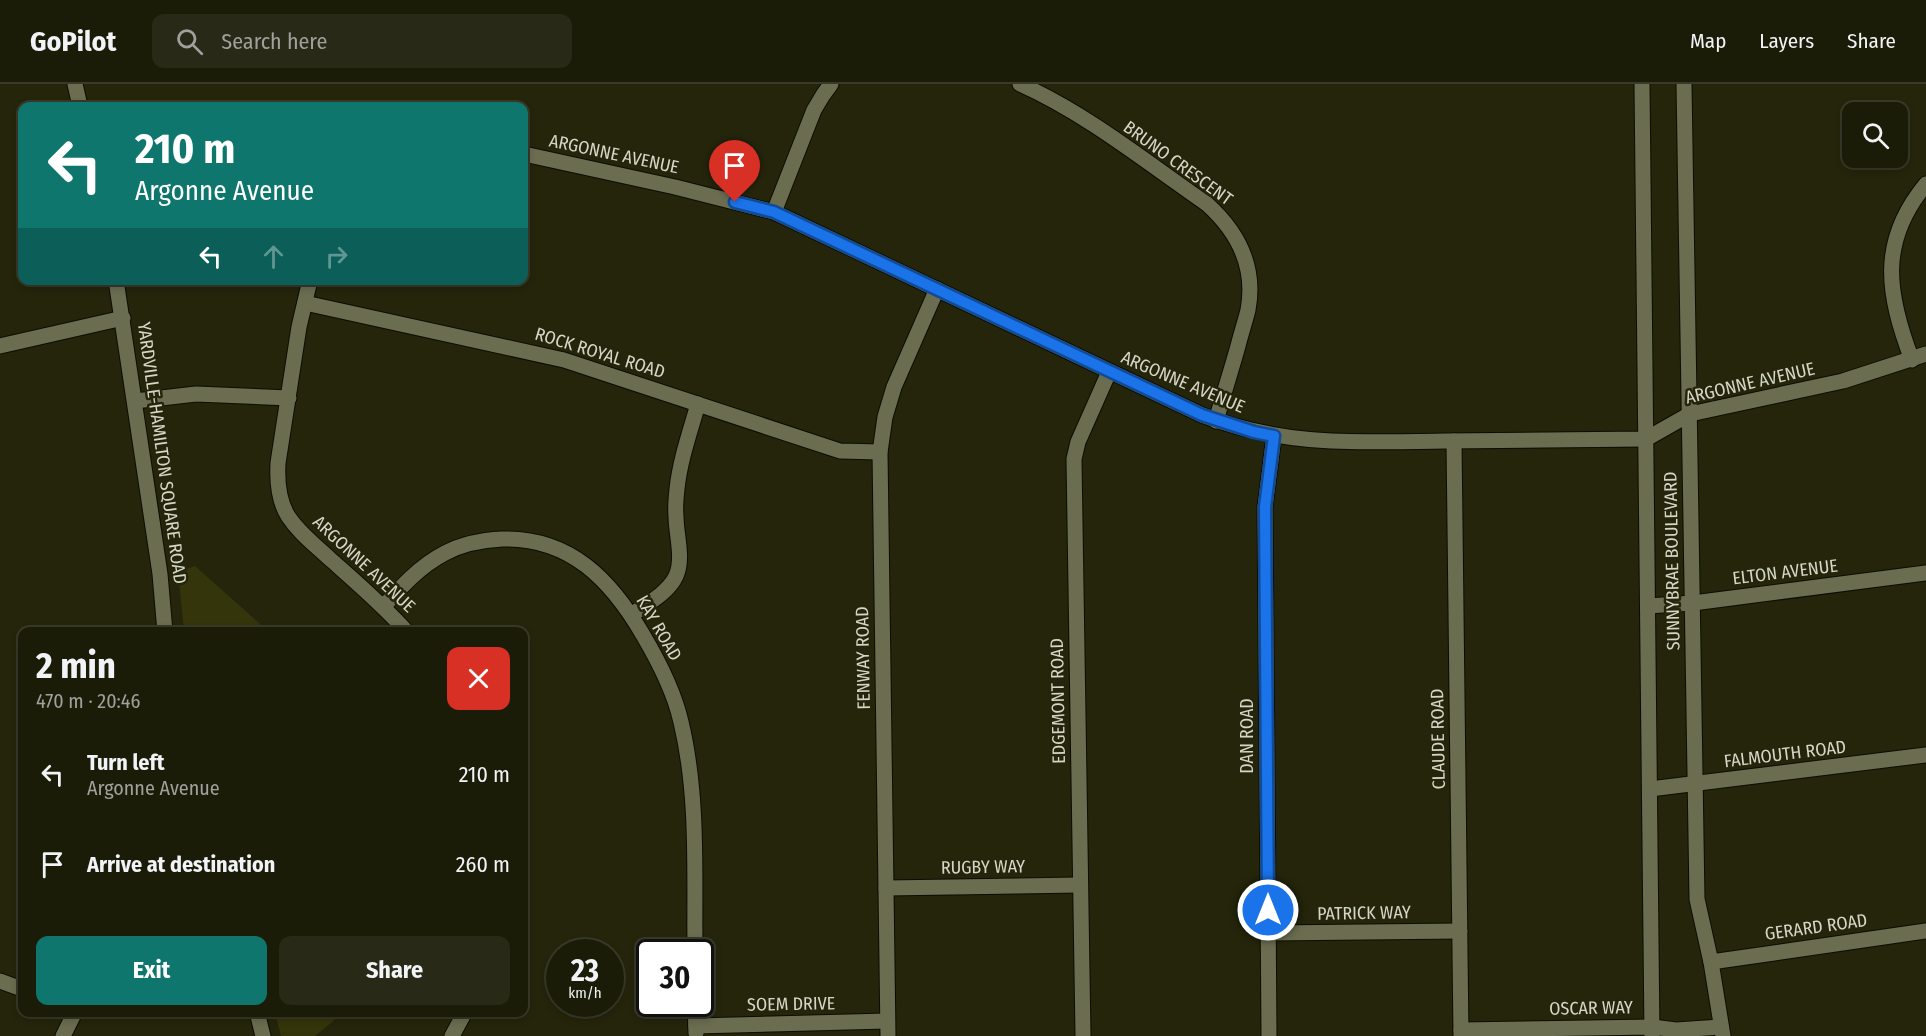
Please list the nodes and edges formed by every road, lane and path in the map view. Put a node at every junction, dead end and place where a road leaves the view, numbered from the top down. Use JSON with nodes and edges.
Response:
{"nodes":[{"id":1,"x":75,"y":84,"type":"edge"},
{"id":2,"x":831,"y":84,"type":"edge"},
{"id":3,"x":1020,"y":84,"type":"edge"},
{"id":4,"x":1642,"y":84,"type":"edge"},
{"id":5,"x":1684,"y":84,"type":"edge"},
{"id":6,"x":79,"y":102,"type":"edge"},
{"id":7,"x":528,"y":155,"type":"edge"},
{"id":8,"x":1926,"y":184,"type":"edge"},
{"id":9,"x":774,"y":212,"type":"junction"},
{"id":10,"x":117,"y":285,"type":"edge"},
{"id":11,"x":309,"y":285,"type":"edge"},
{"id":12,"x":937,"y":290,"type":"junction"},
{"id":13,"x":304,"y":303,"type":"junction"},
{"id":14,"x":123,"y":318,"type":"junction"},
{"id":15,"x":0,"y":346,"type":"edge"},
{"id":16,"x":1919,"y":357,"type":"edge"},
{"id":17,"x":1109,"y":372,"type":"junction"},
{"id":18,"x":289,"y":398,"type":"junction"},
{"id":19,"x":135,"y":401,"type":"junction"},
{"id":20,"x":698,"y":404,"type":"junction"},
{"id":21,"x":1690,"y":414,"type":"junction"},
{"id":22,"x":1216,"y":421,"type":"junction"},
{"id":23,"x":1274,"y":436,"type":"junction"},
{"id":24,"x":1646,"y":439,"type":"junction"},
{"id":25,"x":1454,"y":441,"type":"junction"},
{"id":26,"x":880,"y":452,"type":"junction"},
{"id":27,"x":1926,"y":573,"type":"edge"},
{"id":28,"x":1693,"y":603,"type":"junction"},
{"id":29,"x":384,"y":606,"type":"junction"},
{"id":30,"x":1648,"y":606,"type":"junction"},
{"id":31,"x":632,"y":615,"type":"junction"},
{"id":32,"x":165,"y":627,"type":"edge"},
{"id":33,"x":403,"y":627,"type":"edge"},
{"id":34,"x":1926,"y":755,"type":"edge"},
{"id":35,"x":1695,"y":784,"type":"junction"},
{"id":36,"x":1650,"y":789,"type":"junction"},
{"id":37,"x":1080,"y":885,"type":"junction"},
{"id":38,"x":886,"y":888,"type":"junction"},
{"id":39,"x":1460,"y":931,"type":"junction"},
{"id":40,"x":1926,"y":931,"type":"edge"},
{"id":41,"x":1268,"y":933,"type":"junction"},
{"id":42,"x":695,"y":939,"type":"edge"},
{"id":43,"x":1711,"y":962,"type":"junction"},
{"id":44,"x":0,"y":981,"type":"edge"},
{"id":45,"x":18,"y":988,"type":"edge"},
{"id":46,"x":72,"y":1017,"type":"edge"},
{"id":47,"x":258,"y":1017,"type":"edge"},
{"id":48,"x":462,"y":1017,"type":"edge"},
{"id":49,"x":887,"y":1029,"type":"edge"},
{"id":50,"x":696,"y":1031,"type":"edge"},
{"id":51,"x":1652,"y":1031,"type":"edge"},
{"id":52,"x":1722,"y":1031,"type":"edge"},
{"id":53,"x":1461,"y":1033,"type":"edge"},
{"id":54,"x":63,"y":1036,"type":"edge"},
{"id":55,"x":262,"y":1036,"type":"edge"},
{"id":56,"x":453,"y":1036,"type":"edge"},
{"id":57,"x":1083,"y":1036,"type":"edge"},
{"id":58,"x":1269,"y":1036,"type":"edge"}],
"edges":[{"from":1,"to":6,"type":"street"},
{"from":2,"to":9,"type":"street"},
{"from":3,"to":22,"type":"street","name":"BRUNO CRESCENT"},
{"from":4,"to":24,"type":"street","name":"SUNNYBRAE BOULEVARD"},
{"from":5,"to":21,"type":"street","name":"SUNNYBRAE BOULEVARD"},
{"from":7,"to":9,"type":"street","name":"ARGONNE AVENUE"},
{"from":8,"to":16,"type":"street"},
{"from":9,"to":12,"type":"street","name":"ARGONNE AVENUE"},
{"from":10,"to":14,"type":"street","name":"YARDVILLE-HAMILTON SQUARE ROAD"},
{"from":11,"to":13,"type":"street","name":"ARGONNE AVENUE"},
{"from":12,"to":17,"type":"street","name":"ARGONNE AVENUE"},
{"from":12,"to":26,"type":"street","name":"FENWAY ROAD"},
{"from":13,"to":18,"type":"street","name":"ARGONNE AVENUE"},
{"from":13,"to":20,"type":"street","name":"ROCK ROYAL ROAD"},
{"from":14,"to":15,"type":"street"},
{"from":14,"to":19,"type":"street","name":"YARDVILLE-HAMILTON SQUARE ROAD"},
{"from":16,"to":21,"type":"street","name":"ARGONNE AVENUE"},
{"from":17,"to":22,"type":"street","name":"ARGONNE AVENUE"},
{"from":17,"to":37,"type":"street","name":"EDGEMONT ROAD"},
{"from":18,"to":19,"type":"street"},
{"from":18,"to":29,"type":"street","name":"ARGONNE AVENUE"},
{"from":19,"to":32,"type":"street","name":"YARDVILLE-HAMILTON SQUARE ROAD"},
{"from":20,"to":26,"type":"street","name":"ROCK ROYAL ROAD"},
{"from":20,"to":31,"type":"street"},
{"from":21,"to":24,"type":"street","name":"ARGONNE AVENUE"},
{"from":21,"to":28,"type":"street","name":"SUNNYBRAE BOULEVARD"},
{"from":22,"to":23,"type":"street","name":"ARGONNE AVENUE"},
{"from":23,"to":25,"type":"street","name":"ARGONNE AVENUE"},
{"from":23,"to":41,"type":"street","name":"DAN ROAD"},
{"from":24,"to":25,"type":"street","name":"ARGONNE AVENUE"},
{"from":24,"to":30,"type":"street","name":"SUNNYBRAE BOULEVARD"},
{"from":25,"to":39,"type":"street","name":"CLAUDE ROAD"},
{"from":26,"to":38,"type":"street","name":"FENWAY ROAD"},
{"from":27,"to":28,"type":"street","name":"ELTON AVENUE"},
{"from":28,"to":30,"type":"street","name":"ELTON AVENUE"},
{"from":28,"to":35,"type":"street","name":"SUNNYBRAE BOULEVARD"},
{"from":29,"to":31,"type":"street","name":"KAY ROAD"},
{"from":29,"to":33,"type":"street","name":"ARGONNE AVENUE"},
{"from":30,"to":36,"type":"street","name":"SUNNYBRAE BOULEVARD"},
{"from":31,"to":42,"type":"street","name":"KAY ROAD"},
{"from":34,"to":35,"type":"street","name":"FALMOUTH ROAD"},
{"from":35,"to":36,"type":"street","name":"FALMOUTH ROAD"},
{"from":35,"to":43,"type":"street","name":"SUNNYBRAE BOULEVARD"},
{"from":36,"to":51,"type":"street","name":"SUNNYBRAE BOULEVARD"},
{"from":37,"to":38,"type":"street","name":"RUGBY WAY"},
{"from":37,"to":57,"type":"street","name":"EDGEMONT ROAD"},
{"from":38,"to":49,"type":"street","name":"FENWAY ROAD"},
{"from":39,"to":41,"type":"street","name":"PATRICK WAY"},
{"from":39,"to":53,"type":"street","name":"CLAUDE ROAD"},
{"from":40,"to":43,"type":"street","name":"GERARD ROAD"},
{"from":41,"to":58,"type":"street","name":"DAN ROAD"},
{"from":43,"to":52,"type":"street","name":"SUNNYBRAE BOULEVARD"},
{"from":44,"to":45,"type":"street"},
{"from":46,"to":54,"type":"street"},
{"from":47,"to":55,"type":"street"},
{"from":48,"to":56,"type":"street"},
{"from":49,"to":50,"type":"street","name":"SOEM DRIVE"},
{"from":51,"to":52,"type":"street","name":"OSCAR WAY"},
{"from":51,"to":53,"type":"street","name":"OSCAR WAY"}]}
